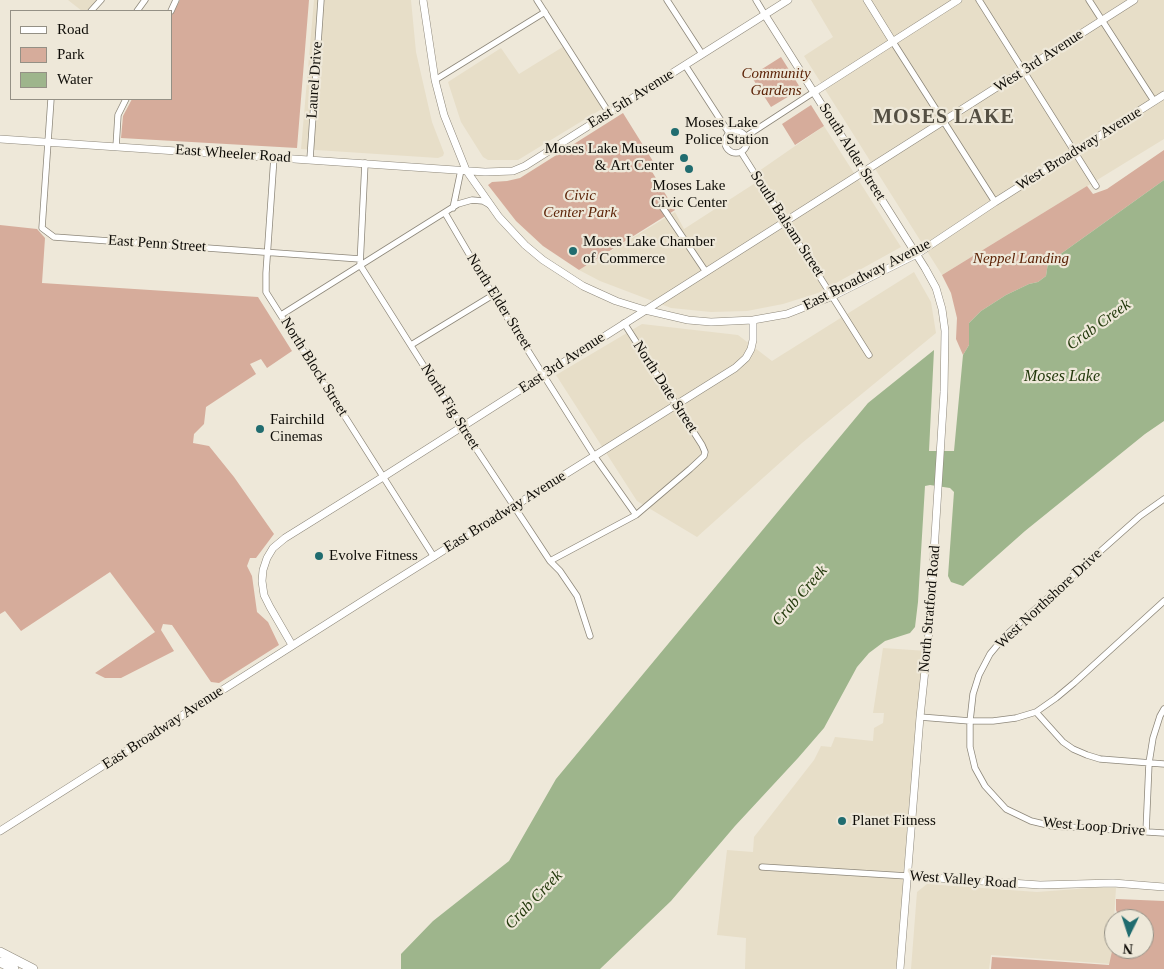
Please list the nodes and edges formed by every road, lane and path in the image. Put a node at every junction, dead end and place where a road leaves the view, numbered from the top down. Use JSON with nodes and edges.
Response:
{"nodes":[{"id":1,"x":101,"y":0,"type":"edge"},
{"id":2,"x":320,"y":0,"type":"edge"},
{"id":3,"x":423,"y":0,"type":"edge"},
{"id":4,"x":537,"y":0,"type":"edge"},
{"id":5,"x":667,"y":0,"type":"edge"},
{"id":6,"x":756,"y":0,"type":"edge"},
{"id":7,"x":788,"y":0,"type":"edge"},
{"id":8,"x":867,"y":0,"type":"edge"},
{"id":9,"x":958,"y":0,"type":"edge"},
{"id":10,"x":979,"y":0,"type":"edge"},
{"id":11,"x":1090,"y":0,"type":"edge"},
{"id":12,"x":1134,"y":0,"type":"edge"},
{"id":13,"x":92,"y":10,"type":"edge"},
{"id":14,"x":545,"y":12,"type":"junction"},
{"id":15,"x":765,"y":15,"type":"junction"},
{"id":16,"x":1102,"y":20,"type":"junction"},
{"id":17,"x":893,"y":42,"type":"junction"},
{"id":18,"x":702,"y":54,"type":"junction"},
{"id":19,"x":685,"y":65,"type":"junction"},
{"id":20,"x":1024,"y":71,"type":"junction"},
{"id":21,"x":435,"y":80,"type":"junction"},
{"id":22,"x":814,"y":92,"type":"junction"},
{"id":23,"x":1164,"y":95,"type":"edge"},
{"id":24,"x":51,"y":100,"type":"edge"},
{"id":25,"x":125,"y":100,"type":"edge"},
{"id":26,"x":1154,"y":101,"type":"junction"},
{"id":27,"x":609,"y":113,"type":"junction"},
{"id":28,"x":944,"y":121,"type":"junction"},
{"id":29,"x":729,"y":133,"type":"junction"},
{"id":30,"x":745,"y":136,"type":"junction"},
{"id":31,"x":0,"y":139,"type":"edge"},
{"id":32,"x":49,"y":142,"type":"junction"},
{"id":33,"x":116,"y":147,"type":"junction"},
{"id":34,"x":741,"y":152,"type":"junction"},
{"id":35,"x":1074,"y":152,"type":"junction"},
{"id":36,"x":274,"y":157,"type":"junction"},
{"id":37,"x":310,"y":159,"type":"junction"},
{"id":38,"x":365,"y":163,"type":"junction"},
{"id":39,"x":463,"y":170,"type":"junction"},
{"id":40,"x":864,"y":172,"type":"junction"},
{"id":41,"x":1096,"y":186,"type":"dead end"},
{"id":42,"x":995,"y":202,"type":"junction"},
{"id":43,"x":490,"y":205,"type":"junction"},
{"id":44,"x":661,"y":205,"type":"dead end"},
{"id":45,"x":453,"y":208,"type":"junction"},
{"id":46,"x":445,"y":213,"type":"junction"},
{"id":47,"x":784,"y":222,"type":"junction"},
{"id":48,"x":267,"y":252,"type":"junction"},
{"id":49,"x":916,"y":254,"type":"junction"},
{"id":50,"x":360,"y":262,"type":"junction"},
{"id":51,"x":706,"y":272,"type":"junction"},
{"id":52,"x":493,"y":295,"type":"junction"},
{"id":53,"x":833,"y":296,"type":"junction"},
{"id":54,"x":645,"y":310,"type":"junction"},
{"id":55,"x":281,"y":315,"type":"junction"},
{"id":56,"x":753,"y":320,"type":"junction"},
{"id":57,"x":624,"y":323,"type":"junction"},
{"id":58,"x":411,"y":345,"type":"junction"},
{"id":59,"x":869,"y":355,"type":"dead end"},
{"id":60,"x":544,"y":375,"type":"junction"},
{"id":61,"x":676,"y":404,"type":"junction"},
{"id":62,"x":462,"y":426,"type":"junction"},
{"id":63,"x":595,"y":457,"type":"junction"},
{"id":64,"x":383,"y":477,"type":"junction"},
{"id":65,"x":1164,"y":499,"type":"edge"},
{"id":66,"x":514,"y":506,"type":"junction"},
{"id":67,"x":636,"y":515,"type":"junction"},
{"id":68,"x":434,"y":557,"type":"junction"},
{"id":69,"x":550,"y":561,"type":"junction"},
{"id":70,"x":1164,"y":601,"type":"edge"},
{"id":71,"x":590,"y":636,"type":"dead end"},
{"id":72,"x":292,"y":645,"type":"junction"},
{"id":73,"x":1164,"y":709,"type":"edge"},
{"id":74,"x":1036,"y":712,"type":"junction"},
{"id":75,"x":920,"y":717,"type":"junction"},
{"id":76,"x":970,"y":721,"type":"junction"},
{"id":77,"x":1150,"y":763,"type":"junction"},
{"id":78,"x":1164,"y":764,"type":"edge"},
{"id":79,"x":0,"y":831,"type":"edge"},
{"id":80,"x":1146,"y":832,"type":"junction"},
{"id":81,"x":1164,"y":833,"type":"edge"},
{"id":82,"x":762,"y":867,"type":"dead end"},
{"id":83,"x":907,"y":876,"type":"junction"},
{"id":84,"x":1164,"y":887,"type":"edge"},
{"id":85,"x":0,"y":952,"type":"edge"},
{"id":86,"x":0,"y":962,"type":"edge"},
{"id":87,"x":14,"y":969,"type":"edge"},
{"id":88,"x":33,"y":969,"type":"edge"},
{"id":89,"x":900,"y":969,"type":"edge"}],
"edges":[{"from":1,"to":13,"type":"street"},
{"from":2,"to":37,"type":"street","name":"Laurel Drive"},
{"from":3,"to":21,"type":"main road"},
{"from":4,"to":14,"type":"street"},
{"from":5,"to":18,"type":"street"},
{"from":6,"to":15,"type":"street","name":"South Alder Street"},
{"from":7,"to":15,"type":"main road","name":"East 5th Avenue"},
{"from":8,"to":17,"type":"main road"},
{"from":9,"to":17,"type":"main road"},
{"from":10,"to":20,"type":"street"},
{"from":11,"to":16,"type":"street"},
{"from":12,"to":16,"type":"main road","name":"West 3rd Avenue"},
{"from":14,"to":21,"type":"street"},
{"from":14,"to":27,"type":"street"},
{"from":15,"to":18,"type":"main road","name":"East 5th Avenue"},
{"from":15,"to":22,"type":"main road","name":"South Alder Street"},
{"from":16,"to":20,"type":"main road","name":"West 3rd Avenue"},
{"from":16,"to":26,"type":"street"},
{"from":17,"to":22,"type":"main road"},
{"from":17,"to":28,"type":"street"},
{"from":18,"to":19,"type":"main road","name":"East 5th Avenue"},
{"from":19,"to":27,"type":"main road","name":"East 5th Avenue"},
{"from":19,"to":29,"type":"street","name":"South Balsam Street"},
{"from":20,"to":28,"type":"main road","name":"West 3rd Avenue"},
{"from":20,"to":35,"type":"street"},
{"from":21,"to":39,"type":"main road"},
{"from":22,"to":30,"type":"street"},
{"from":22,"to":40,"type":"main road","name":"South Alder Street"},
{"from":23,"to":26,"type":"main road","name":"West Broadway Avenue"},
{"from":24,"to":32,"type":"street"},
{"from":25,"to":33,"type":"street"},
{"from":26,"to":35,"type":"main road","name":"West Broadway Avenue"},
{"from":27,"to":39,"type":"main road","name":"East 5th Avenue"},
{"from":28,"to":40,"type":"main road","name":"East 3rd Avenue"},
{"from":28,"to":42,"type":"street"},
{"from":29,"to":30,"type":"street"},
{"from":29,"to":34,"type":"street","name":"South Balsam Street"},
{"from":30,"to":34,"type":"street"},
{"from":31,"to":32,"type":"main road","name":"East Wheeler Road"},
{"from":32,"to":33,"type":"main road","name":"East Wheeler Road"},
{"from":32,"to":48,"type":"street","name":"East Penn Street"},
{"from":33,"to":36,"type":"main road","name":"East Wheeler Road"},
{"from":34,"to":47,"type":"street","name":"South Balsam Street"},
{"from":35,"to":41,"type":"street"},
{"from":35,"to":42,"type":"main road","name":"West Broadway Avenue"},
{"from":36,"to":37,"type":"main road","name":"East Wheeler Road"},
{"from":36,"to":48,"type":"street","name":"North Block Street"},
{"from":37,"to":38,"type":"main road","name":"East Wheeler Road"},
{"from":38,"to":39,"type":"main road","name":"East Wheeler Road"},
{"from":38,"to":50,"type":"street"},
{"from":39,"to":43,"type":"main road"},
{"from":39,"to":45,"type":"street"},
{"from":40,"to":47,"type":"main road","name":"East 3rd Avenue"},
{"from":40,"to":49,"type":"main road","name":"South Alder Street"},
{"from":42,"to":49,"type":"main road","name":"East Broadway Avenue"},
{"from":43,"to":45,"type":"street"},
{"from":43,"to":54,"type":"main road"},
{"from":44,"to":51,"type":"street"},
{"from":45,"to":46,"type":"street"},
{"from":46,"to":50,"type":"street"},
{"from":46,"to":52,"type":"street","name":"North Elder Street"},
{"from":47,"to":51,"type":"main road","name":"East 3rd Avenue"},
{"from":47,"to":53,"type":"street","name":"South Balsam Street"},
{"from":48,"to":50,"type":"street","name":"East Penn Street"},
{"from":48,"to":55,"type":"street","name":"North Block Street"},
{"from":49,"to":53,"type":"main road","name":"East Broadway Avenue"},
{"from":49,"to":75,"type":"main road","name":"North Stratford Road"},
{"from":50,"to":55,"type":"street"},
{"from":50,"to":58,"type":"street","name":"North Fig Street"},
{"from":51,"to":54,"type":"main road","name":"East 3rd Avenue"},
{"from":52,"to":58,"type":"street"},
{"from":52,"to":60,"type":"street","name":"North Elder Street"},
{"from":53,"to":56,"type":"main road","name":"East Broadway Avenue"},
{"from":53,"to":59,"type":"street","name":"South Balsam Street"},
{"from":54,"to":56,"type":"main road"},
{"from":54,"to":57,"type":"main road","name":"East 3rd Avenue"},
{"from":55,"to":64,"type":"street","name":"North Block Street"},
{"from":56,"to":61,"type":"main road","name":"East Broadway Avenue"},
{"from":57,"to":60,"type":"main road","name":"East 3rd Avenue"},
{"from":57,"to":61,"type":"street","name":"North Date Street"},
{"from":58,"to":62,"type":"street","name":"North Fig Street"},
{"from":60,"to":62,"type":"main road","name":"East 3rd Avenue"},
{"from":60,"to":63,"type":"street","name":"North Elder Street"},
{"from":61,"to":63,"type":"main road","name":"East Broadway Avenue"},
{"from":61,"to":67,"type":"street","name":"North Date Street"},
{"from":62,"to":64,"type":"main road","name":"East 3rd Avenue"},
{"from":62,"to":66,"type":"street","name":"North Fig Street"},
{"from":63,"to":66,"type":"main road","name":"East Broadway Avenue"},
{"from":63,"to":67,"type":"street","name":"North Elder Street"},
{"from":64,"to":68,"type":"street","name":"North Block Street"},
{"from":64,"to":72,"type":"main road","name":"East 3rd Avenue"},
{"from":65,"to":76,"type":"street","name":"West Northshore Drive"},
{"from":66,"to":68,"type":"main road","name":"East Broadway Avenue"},
{"from":66,"to":69,"type":"street","name":"North Fig Street"},
{"from":67,"to":69,"type":"street"},
{"from":68,"to":72,"type":"main road","name":"East Broadway Avenue"},
{"from":69,"to":71,"type":"street","name":"North Fig Street"},
{"from":70,"to":74,"type":"street"},
{"from":72,"to":79,"type":"main road","name":"East Broadway Avenue"},
{"from":73,"to":77,"type":"street"},
{"from":74,"to":76,"type":"street"},
{"from":74,"to":77,"type":"street"},
{"from":75,"to":76,"type":"street"},
{"from":75,"to":83,"type":"main road","name":"North Stratford Road"},
{"from":76,"to":80,"type":"street","name":"West Loop Drive"},
{"from":77,"to":78,"type":"street"},
{"from":77,"to":80,"type":"street"},
{"from":80,"to":81,"type":"street","name":"West Loop Drive"},
{"from":82,"to":83,"type":"street","name":"West Valley Road"},
{"from":83,"to":84,"type":"main road","name":"West Valley Road"},
{"from":83,"to":89,"type":"main road","name":"North Stratford Road"},
{"from":85,"to":88,"type":"highway"},
{"from":86,"to":87,"type":"highway"}]}
